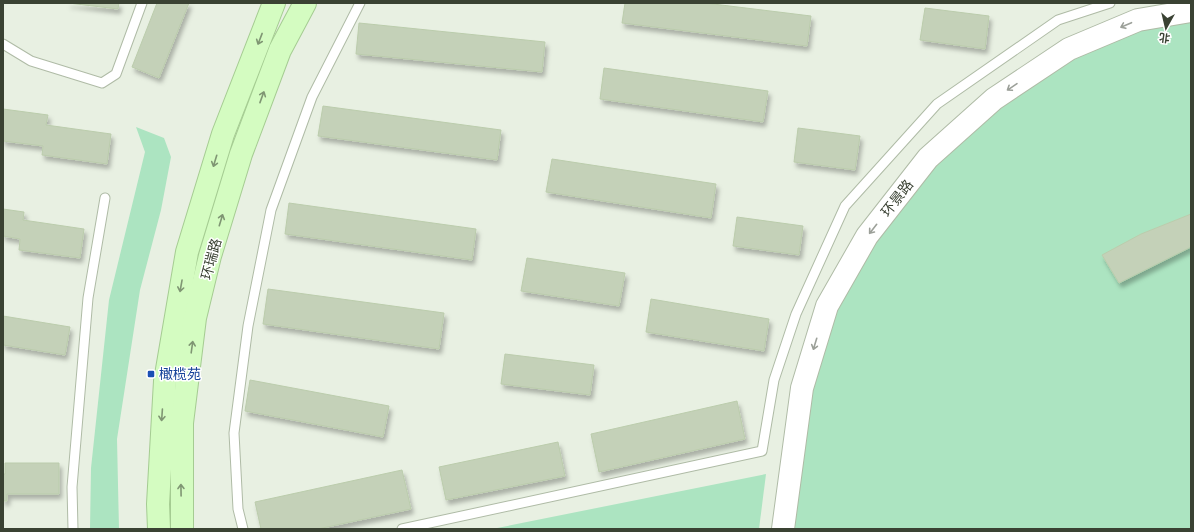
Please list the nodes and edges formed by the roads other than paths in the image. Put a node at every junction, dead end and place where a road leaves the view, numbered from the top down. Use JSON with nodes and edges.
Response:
{"nodes":[{"id":1,"x":142,"y":3,"type":"edge"},
{"id":2,"x":274,"y":3,"type":"edge"},
{"id":3,"x":305,"y":3,"type":"edge"},
{"id":4,"x":360,"y":3,"type":"edge"},
{"id":5,"x":1110,"y":3,"type":"edge"},
{"id":6,"x":1191,"y":11,"type":"edge"},
{"id":7,"x":3,"y":44,"type":"edge"},
{"id":8,"x":105,"y":198,"type":"dead end"},
{"id":9,"x":73,"y":529,"type":"edge"},
{"id":10,"x":159,"y":529,"type":"edge"},
{"id":11,"x":182,"y":529,"type":"edge"},
{"id":12,"x":243,"y":529,"type":"edge"},
{"id":13,"x":402,"y":529,"type":"edge"},
{"id":14,"x":783,"y":529,"type":"edge"}],
"edges":[{"from":1,"to":7,"type":"lane"},
{"from":2,"to":10,"type":"main road","name":"环瑞路","one_way":true},
{"from":11,"to":3,"type":"main road","name":"环瑞路","one_way":true},
{"from":4,"to":12,"type":"lane"},
{"from":5,"to":13,"type":"lane"},
{"from":6,"to":14,"type":"street","name":"环景路","one_way":true},
{"from":8,"to":9,"type":"lane"}]}
